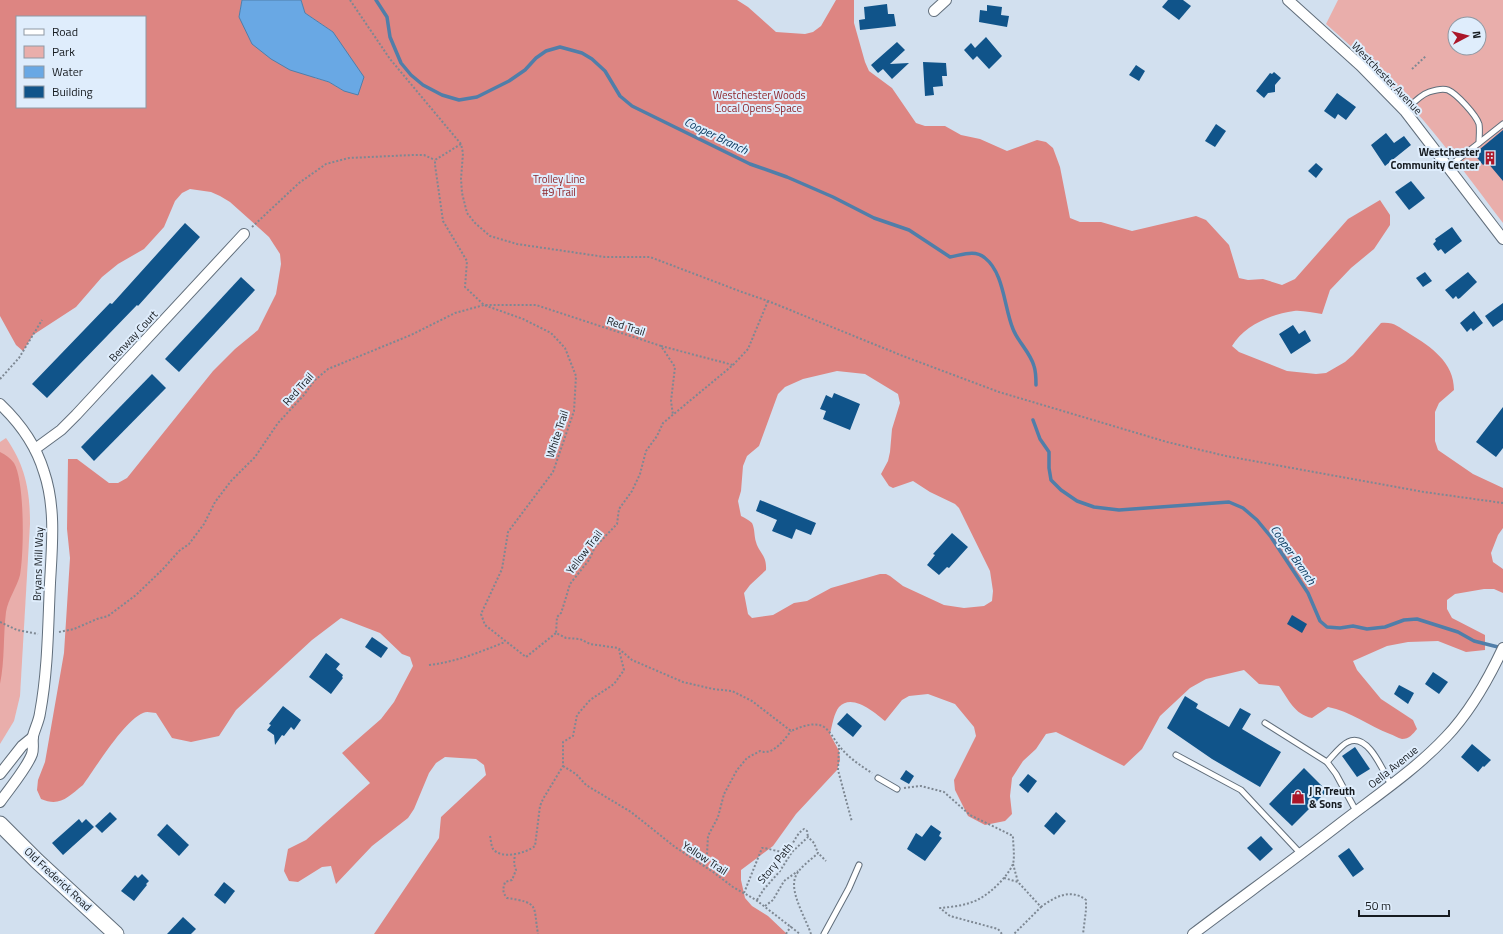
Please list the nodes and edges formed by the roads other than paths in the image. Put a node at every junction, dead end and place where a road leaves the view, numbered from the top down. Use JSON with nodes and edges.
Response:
{"nodes":[{"id":1,"x":946,"y":0,"type":"edge"},
{"id":2,"x":1288,"y":0,"type":"edge"},
{"id":3,"x":934,"y":11,"type":"dead end"},
{"id":4,"x":1405,"y":111,"type":"junction"},
{"id":5,"x":1503,"y":124,"type":"edge"},
{"id":6,"x":1479,"y":143,"type":"junction"},
{"id":7,"x":1448,"y":168,"type":"junction"},
{"id":8,"x":244,"y":234,"type":"dead end"},
{"id":9,"x":1503,"y":239,"type":"edge"},
{"id":10,"x":0,"y":404,"type":"edge"},
{"id":11,"x":35,"y":449,"type":"junction"},
{"id":12,"x":1502,"y":650,"type":"edge"},
{"id":13,"x":1265,"y":723,"type":"dead end"},
{"id":14,"x":33,"y":738,"type":"junction"},
{"id":15,"x":1176,"y":755,"type":"dead end"},
{"id":16,"x":1327,"y":762,"type":"junction"},
{"id":17,"x":0,"y":774,"type":"edge"},
{"id":18,"x":878,"y":778,"type":"road end"},
{"id":19,"x":1391,"y":785,"type":"junction"},
{"id":20,"x":897,"y":790,"type":"road end"},
{"id":21,"x":0,"y":802,"type":"edge"},
{"id":22,"x":1356,"y":812,"type":"junction"},
{"id":23,"x":0,"y":824,"type":"edge"},
{"id":24,"x":1301,"y":854,"type":"junction"},
{"id":25,"x":858,"y":865,"type":"dead end"},
{"id":26,"x":116,"y":934,"type":"edge"},
{"id":27,"x":824,"y":934,"type":"edge"},
{"id":28,"x":1193,"y":934,"type":"edge"}],
"edges":[{"from":1,"to":3,"type":"street"},
{"from":2,"to":4,"type":"street","name":"Westchester Avenue"},
{"from":4,"to":6,"type":"lane"},
{"from":4,"to":7,"type":"street","name":"Westchester Avenue"},
{"from":5,"to":6,"type":"lane"},
{"from":6,"to":7,"type":"lane"},
{"from":7,"to":9,"type":"street","name":"Westchester Avenue"},
{"from":8,"to":11,"type":"street","name":"Benway Court"},
{"from":10,"to":11,"type":"street","name":"Bryans Mill Way"},
{"from":11,"to":14,"type":"street","name":"Bryans Mill Way"},
{"from":12,"to":19,"type":"street","name":"Oella Avenue"},
{"from":13,"to":16,"type":"lane"},
{"from":14,"to":17,"type":"street"},
{"from":14,"to":21,"type":"street","name":"Bryans Mill Way"},
{"from":15,"to":24,"type":"lane"},
{"from":16,"to":19,"type":"lane"},
{"from":16,"to":22,"type":"lane"},
{"from":18,"to":20,"type":"lane"},
{"from":19,"to":22,"type":"street","name":"Oella Avenue"},
{"from":22,"to":24,"type":"street","name":"Oella Avenue"},
{"from":23,"to":26,"type":"street","name":"Old Frederick Road"},
{"from":24,"to":28,"type":"street","name":"Oella Avenue"},
{"from":25,"to":27,"type":"lane"}]}
